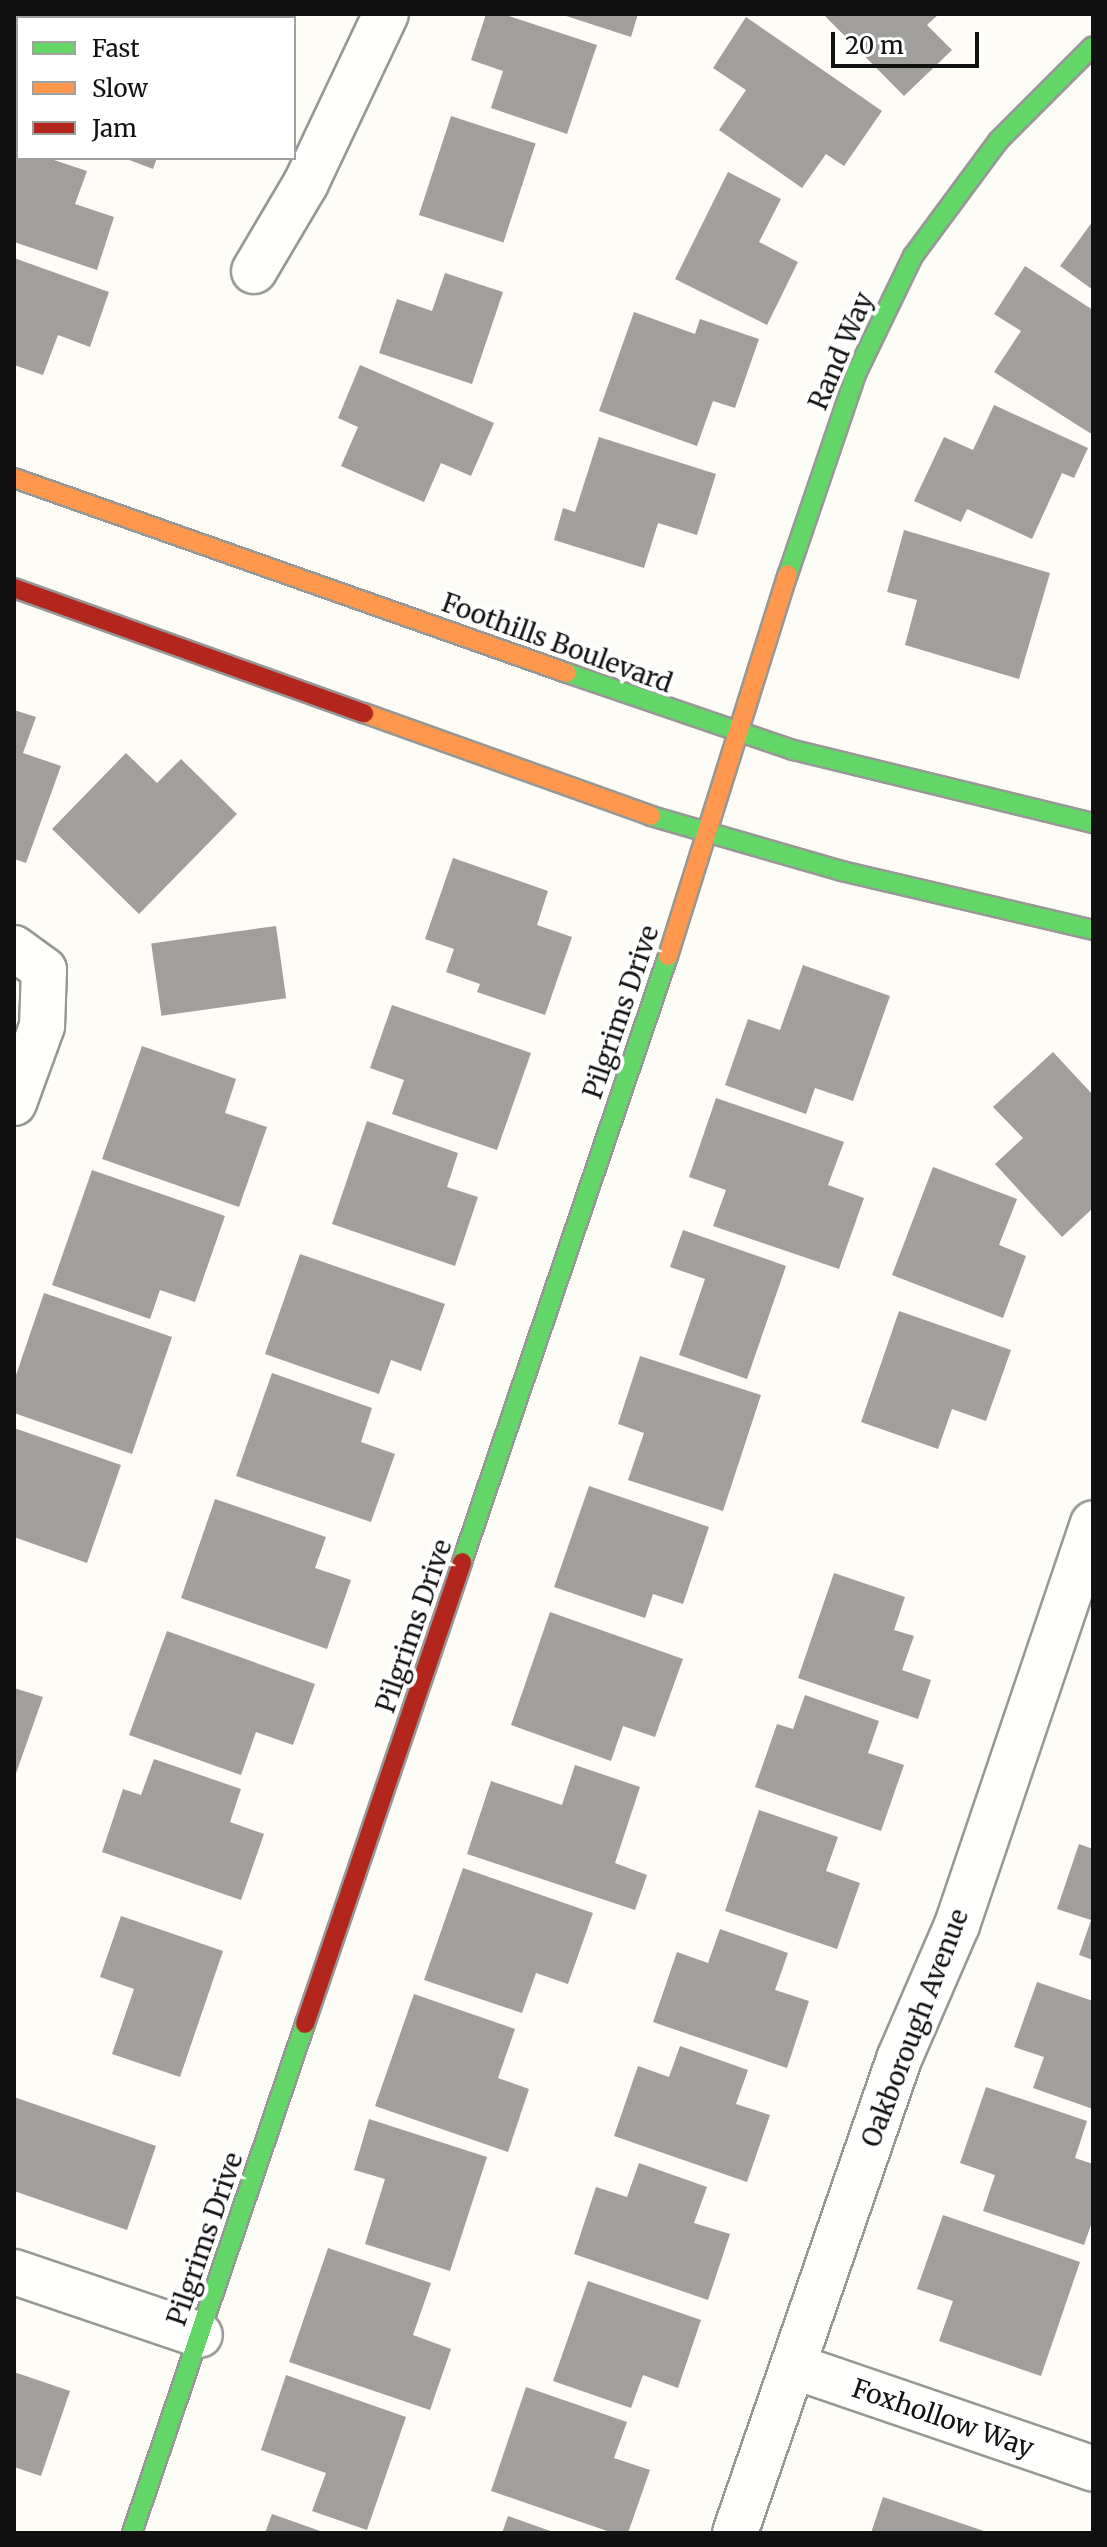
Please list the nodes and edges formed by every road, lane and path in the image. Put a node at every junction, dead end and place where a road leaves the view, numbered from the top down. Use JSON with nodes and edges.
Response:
{"nodes":[{"id":1,"x":386,"y":14,"type":"edge"},
{"id":2,"x":1093,"y":46,"type":"edge"},
{"id":3,"x":254,"y":271,"type":"dead end"},
{"id":4,"x":14,"y":478,"type":"edge"},
{"id":5,"x":14,"y":588,"type":"edge"},
{"id":6,"x":737,"y":733,"type":"junction"},
{"id":7,"x":1093,"y":823,"type":"edge"},
{"id":8,"x":707,"y":831,"type":"junction"},
{"id":9,"x":1093,"y":930,"type":"edge"},
{"id":10,"x":14,"y":948,"type":"edge"},
{"id":11,"x":14,"y":1103,"type":"edge"},
{"id":12,"x":1093,"y":1523,"type":"edge"},
{"id":13,"x":14,"y":2272,"type":"edge"},
{"id":14,"x":200,"y":2335,"type":"junction"},
{"id":15,"x":793,"y":2366,"type":"junction"},
{"id":16,"x":1093,"y":2469,"type":"edge"},
{"id":17,"x":132,"y":2533,"type":"edge"},
{"id":18,"x":735,"y":2533,"type":"edge"}],
"edges":[{"from":1,"to":3,"type":"street"},
{"from":2,"to":6,"type":"street","name":"Rand Way"},
{"from":4,"to":6,"type":"street","name":"Foothills Boulevard"},
{"from":5,"to":8,"type":"street"},
{"from":6,"to":7,"type":"street","name":"Foothills Boulevard"},
{"from":6,"to":8,"type":"street","name":"Pilgrims Drive"},
{"from":8,"to":9,"type":"street"},
{"from":8,"to":14,"type":"street","name":"Pilgrims Drive"},
{"from":10,"to":11,"type":"street"},
{"from":12,"to":15,"type":"street","name":"Oakborough Avenue"},
{"from":13,"to":14,"type":"street"},
{"from":14,"to":17,"type":"street","name":"Pilgrims Drive"},
{"from":15,"to":16,"type":"street","name":"Foxhollow Way"},
{"from":15,"to":18,"type":"street","name":"Oakborough Avenue"}]}
